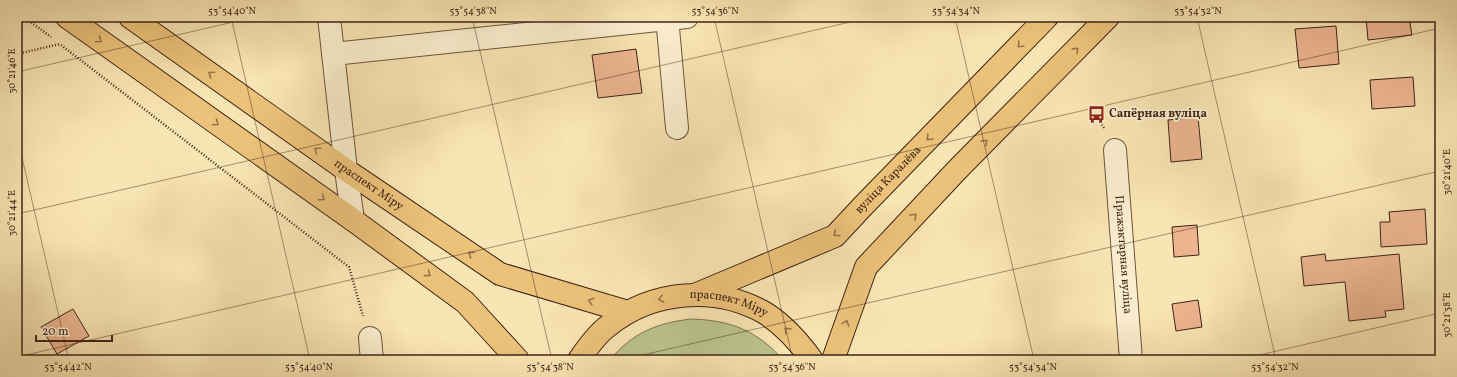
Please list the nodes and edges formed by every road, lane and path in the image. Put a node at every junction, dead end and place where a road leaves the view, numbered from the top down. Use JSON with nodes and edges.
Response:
{"nodes":[{"id":1,"x":24,"y":17,"type":"edge"},
{"id":2,"x":67,"y":17,"type":"edge"},
{"id":3,"x":130,"y":17,"type":"edge"},
{"id":4,"x":329,"y":17,"type":"edge"},
{"id":5,"x":1048,"y":17,"type":"edge"},
{"id":6,"x":1108,"y":17,"type":"edge"},
{"id":7,"x":674,"y":18,"type":"edge"},
{"id":8,"x":60,"y":44,"type":"junction"},
{"id":9,"x":17,"y":54,"type":"edge"},
{"id":10,"x":334,"y":54,"type":"junction"},
{"id":11,"x":677,"y":128,"type":"dead end"},
{"id":12,"x":1116,"y":150,"type":"dead end"},
{"id":13,"x":346,"y":170,"type":"junction"},
{"id":14,"x":353,"y":220,"type":"junction"},
{"id":15,"x":696,"y":294,"type":"junction"},
{"id":16,"x":628,"y":312,"type":"junction"},
{"id":17,"x":370,"y":338,"type":"joint"},
{"id":18,"x":372,"y":360,"type":"edge"},
{"id":19,"x":518,"y":360,"type":"edge"},
{"id":20,"x":579,"y":360,"type":"edge"},
{"id":21,"x":812,"y":360,"type":"edge"},
{"id":22,"x":833,"y":360,"type":"edge"},
{"id":23,"x":1131,"y":360,"type":"edge"}],
"edges":[{"from":1,"to":8,"type":"path"},
{"from":2,"to":14,"type":"main road","one_way":true},
{"from":13,"to":3,"type":"main road","name":"праспект Міру","one_way":true},
{"from":4,"to":10,"type":"street"},
{"from":5,"to":15,"type":"main road","name":"вуліца Каралёва","one_way":true},
{"from":22,"to":6,"type":"main road","one_way":true},
{"from":7,"to":10,"type":"street"},
{"from":7,"to":11,"type":"street"},
{"from":8,"to":9,"type":"path"},
{"from":8,"to":17,"type":"path"},
{"from":10,"to":13,"type":"street"},
{"from":12,"to":23,"type":"street","name":"Пражэктарная вуліца"},
{"from":13,"to":14,"type":"street"},
{"from":16,"to":13,"type":"main road","name":"праспект Міру","one_way":true},
{"from":14,"to":19,"type":"main road","one_way":true},
{"from":15,"to":16,"type":"main road","name":"праспект Міру","one_way":true},
{"from":21,"to":15,"type":"main road","name":"праспект Міру","one_way":true},
{"from":16,"to":20,"type":"main road","name":"праспект Міру"},
{"from":17,"to":18,"type":"street"}]}
